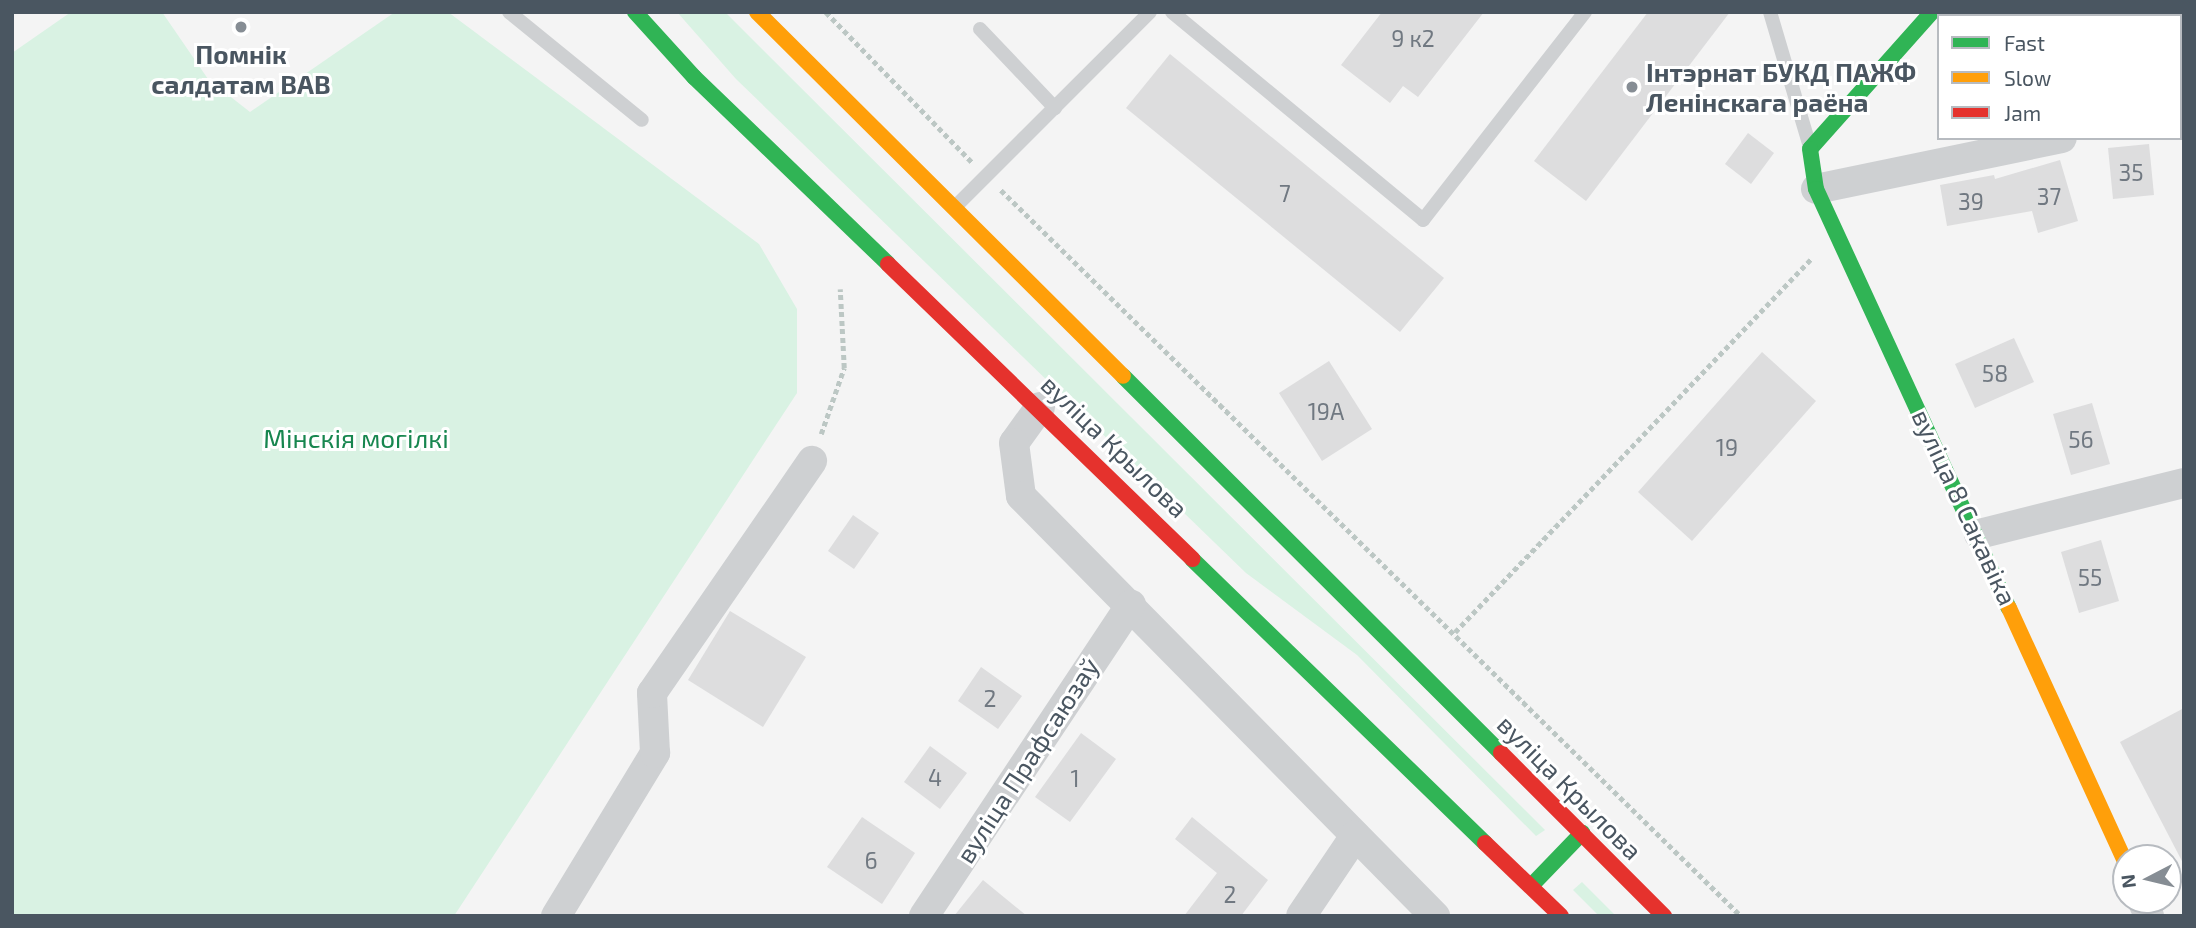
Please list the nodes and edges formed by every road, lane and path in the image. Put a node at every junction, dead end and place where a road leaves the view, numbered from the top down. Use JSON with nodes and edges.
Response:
{"nodes":[{"id":1,"x":509,"y":12,"type":"edge"},
{"id":2,"x":635,"y":12,"type":"edge"},
{"id":3,"x":757,"y":12,"type":"edge"},
{"id":4,"x":826,"y":12,"type":"edge"},
{"id":5,"x":1150,"y":12,"type":"edge"},
{"id":6,"x":1172,"y":12,"type":"edge"},
{"id":7,"x":1585,"y":12,"type":"edge"},
{"id":8,"x":1770,"y":12,"type":"edge"},
{"id":9,"x":1932,"y":12,"type":"edge"},
{"id":10,"x":980,"y":29,"type":"dead end"},
{"id":11,"x":1055,"y":108,"type":"junction"},
{"id":12,"x":642,"y":120,"type":"dead end"},
{"id":13,"x":2052,"y":140,"type":"edge"},
{"id":14,"x":1811,"y":149,"type":"junction"},
{"id":15,"x":987,"y":177,"type":"junction"},
{"id":16,"x":1816,"y":189,"type":"junction"},
{"id":17,"x":954,"y":208,"type":"junction"},
{"id":18,"x":1839,"y":242,"type":"junction"},
{"id":19,"x":840,"y":289,"type":"dead end"},
{"id":20,"x":1040,"y":407,"type":"junction"},
{"id":21,"x":812,"y":461,"type":"joint"},
{"id":22,"x":2184,"y":484,"type":"edge"},
{"id":23,"x":1979,"y":534,"type":"junction"},
{"id":24,"x":1131,"y":604,"type":"junction"},
{"id":25,"x":1455,"y":632,"type":"junction"},
{"id":26,"x":1582,"y":833,"type":"junction"},
{"id":27,"x":1355,"y":836,"type":"junction"},
{"id":28,"x":2118,"y":844,"type":"edge"},
{"id":29,"x":1531,"y":886,"type":"junction"},
{"id":30,"x":556,"y":916,"type":"edge"},
{"id":31,"x":924,"y":916,"type":"edge"},
{"id":32,"x":1301,"y":916,"type":"edge"},
{"id":33,"x":1435,"y":916,"type":"edge"},
{"id":34,"x":1561,"y":916,"type":"edge"},
{"id":35,"x":1664,"y":916,"type":"edge"},
{"id":36,"x":1741,"y":916,"type":"edge"}],
"edges":[{"from":1,"to":12,"type":"lane"},
{"from":2,"to":20,"type":"main road","name":"вуліца Крылова"},
{"from":3,"to":17,"type":"main road","name":"вуліца Крылова"},
{"from":4,"to":15,"type":"path"},
{"from":5,"to":11,"type":"lane"},
{"from":6,"to":7,"type":"lane"},
{"from":8,"to":14,"type":"lane"},
{"from":9,"to":14,"type":"main road"},
{"from":10,"to":11,"type":"lane"},
{"from":11,"to":15,"type":"lane"},
{"from":13,"to":16,"type":"street"},
{"from":14,"to":16,"type":"main road","name":"вуліца 8 Сакавіка"},
{"from":15,"to":17,"type":"lane"},
{"from":15,"to":25,"type":"path"},
{"from":16,"to":18,"type":"main road","name":"вуліца 8 Сакавіка"},
{"from":17,"to":26,"type":"main road","name":"вуліца Крылова"},
{"from":18,"to":23,"type":"main road","name":"вуліца 8 Сакавіка"},
{"from":18,"to":25,"type":"path"},
{"from":19,"to":21,"type":"path"},
{"from":20,"to":24,"type":"street"},
{"from":20,"to":29,"type":"main road","name":"вуліца Крылова"},
{"from":21,"to":30,"type":"street"},
{"from":22,"to":23,"type":"street"},
{"from":23,"to":28,"type":"main road","name":"вуліца 8 Сакавіка"},
{"from":24,"to":27,"type":"street"},
{"from":24,"to":31,"type":"street","name":"вуліца Прафсаюзаў"},
{"from":25,"to":36,"type":"path"},
{"from":26,"to":29,"type":"main road"},
{"from":26,"to":35,"type":"main road","name":"вуліца Крылова"},
{"from":27,"to":32,"type":"street"},
{"from":27,"to":33,"type":"street"},
{"from":29,"to":34,"type":"main road","name":"вуліца Крылова"}]}
